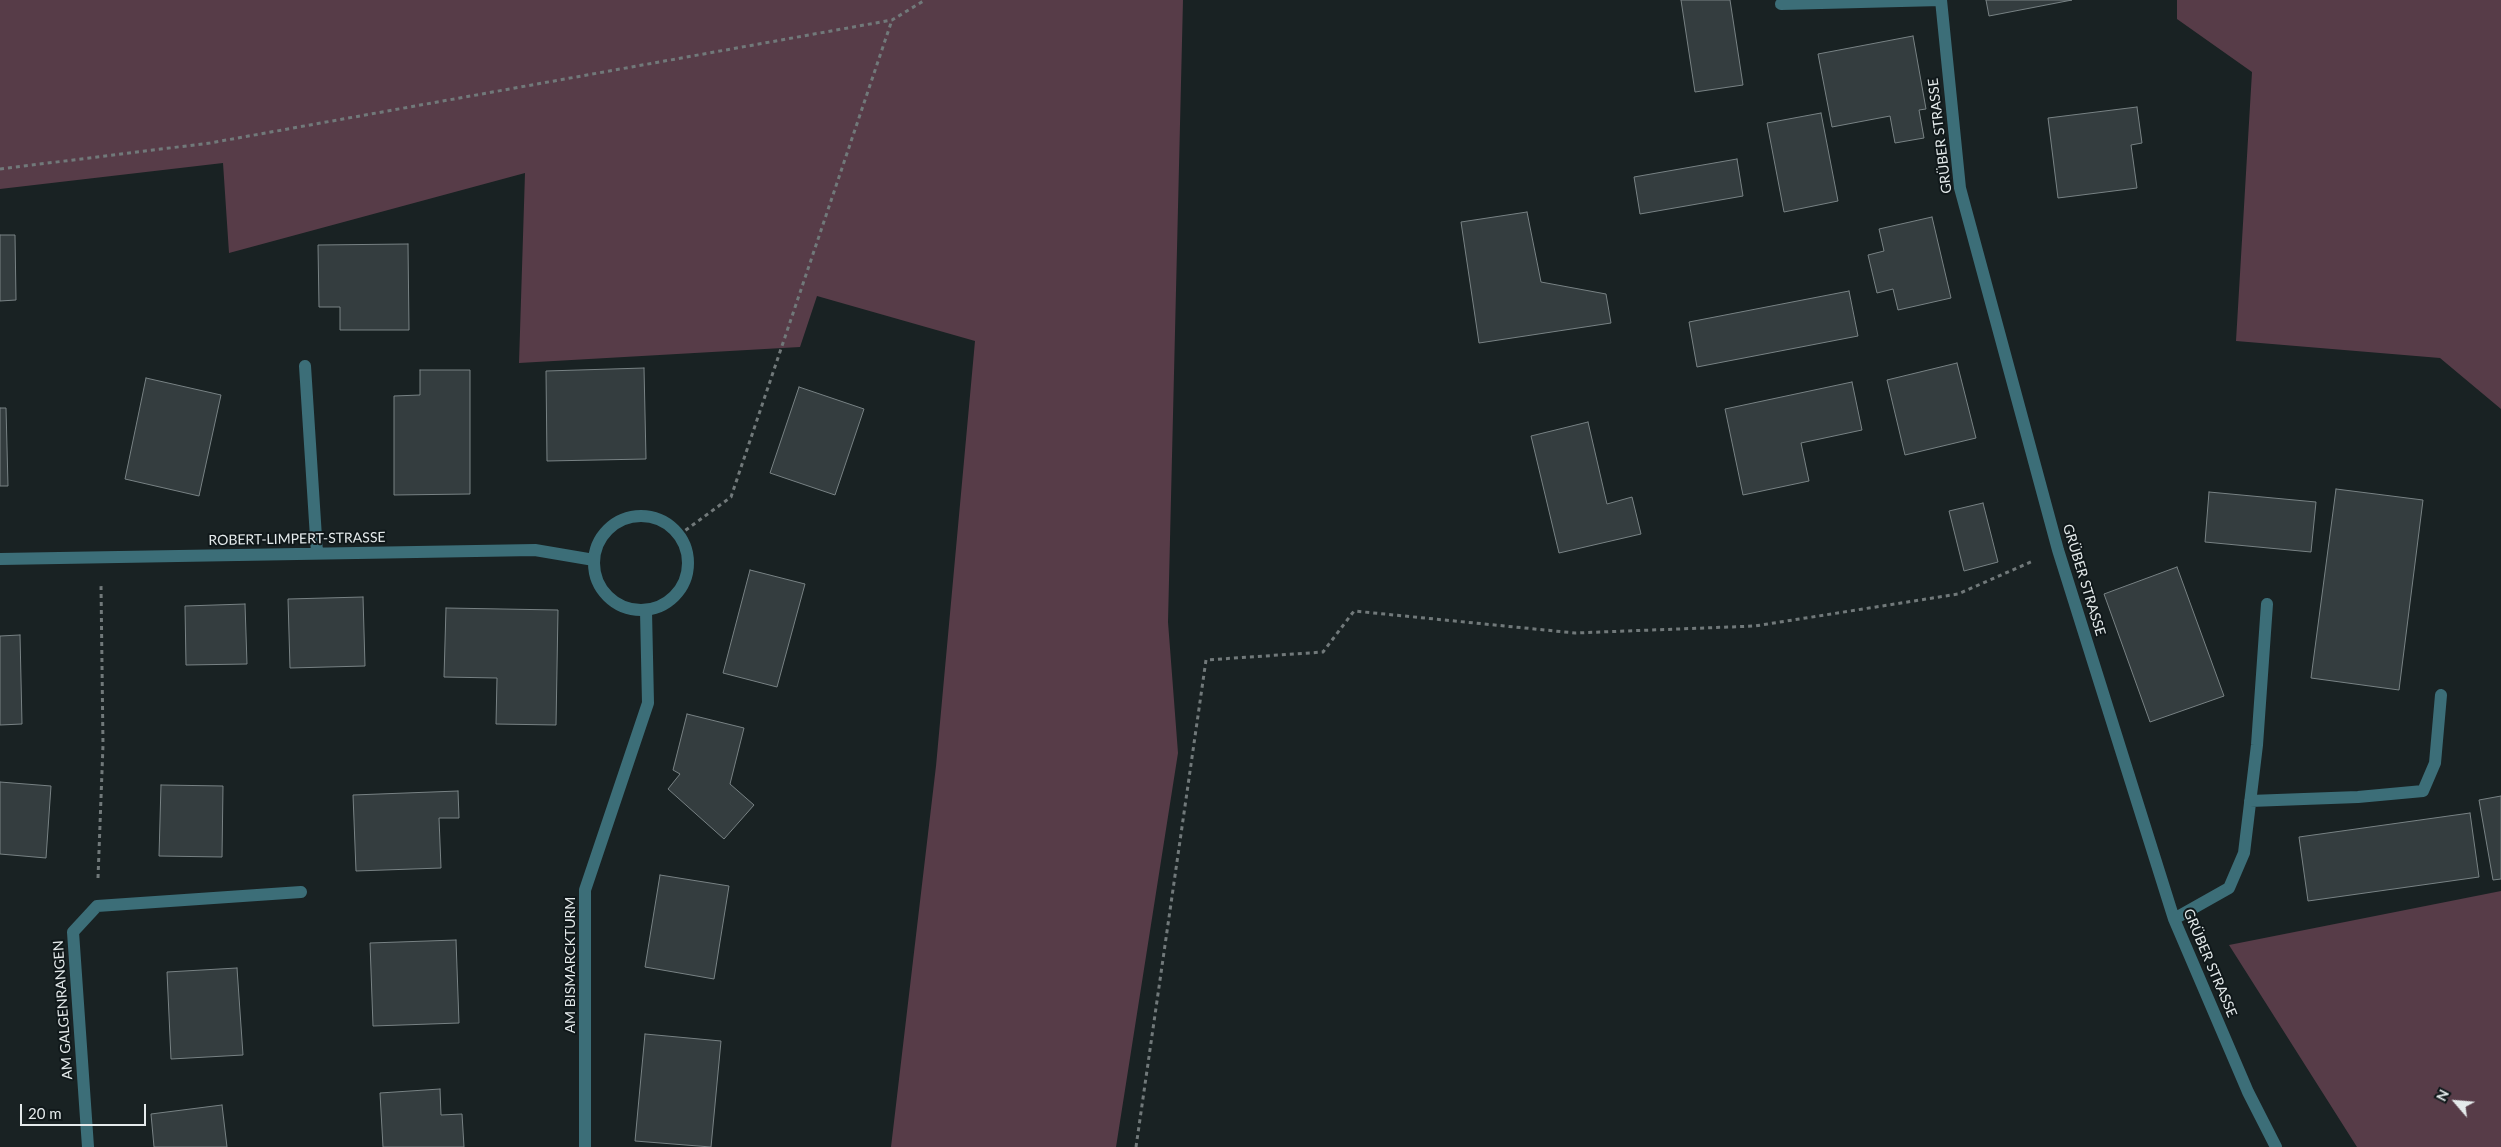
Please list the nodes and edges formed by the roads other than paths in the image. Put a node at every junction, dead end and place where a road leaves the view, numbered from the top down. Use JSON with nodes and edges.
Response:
{"nodes":[{"id":1,"x":1941,"y":0,"type":"edge"},
{"id":2,"x":1781,"y":4,"type":"dead end"},
{"id":3,"x":305,"y":366,"type":"dead end"},
{"id":4,"x":317,"y":554,"type":"junction"},
{"id":5,"x":0,"y":559,"type":"edge"},
{"id":6,"x":594,"y":560,"type":"junction"},
{"id":7,"x":2267,"y":604,"type":"dead end"},
{"id":8,"x":646,"y":611,"type":"junction"},
{"id":9,"x":2441,"y":695,"type":"dead end"},
{"id":10,"x":2250,"y":801,"type":"junction"},
{"id":11,"x":301,"y":892,"type":"dead end"},
{"id":12,"x":2174,"y":919,"type":"junction"},
{"id":13,"x":88,"y":1147,"type":"edge"},
{"id":14,"x":585,"y":1147,"type":"edge"},
{"id":15,"x":2276,"y":1147,"type":"edge"}],
"edges":[{"from":1,"to":2,"type":"street"},
{"from":1,"to":12,"type":"street","name":"GRÜBER STRASSE"},
{"from":3,"to":4,"type":"street"},
{"from":4,"to":5,"type":"street","name":"ROBERT-LIMPERT-STRASSE"},
{"from":4,"to":6,"type":"street","name":"ROBERT-LIMPERT-STRASSE"},
{"from":6,"to":8,"type":"street"},
{"from":6,"to":8,"type":"street"},
{"from":7,"to":10,"type":"street"},
{"from":8,"to":14,"type":"street","name":"AM BISMARCKTURM"},
{"from":9,"to":10,"type":"street"},
{"from":10,"to":12,"type":"street"},
{"from":11,"to":13,"type":"street","name":"AM GALGENRANGEN"},
{"from":12,"to":15,"type":"street","name":"GRÜBER STRASSE"}]}
